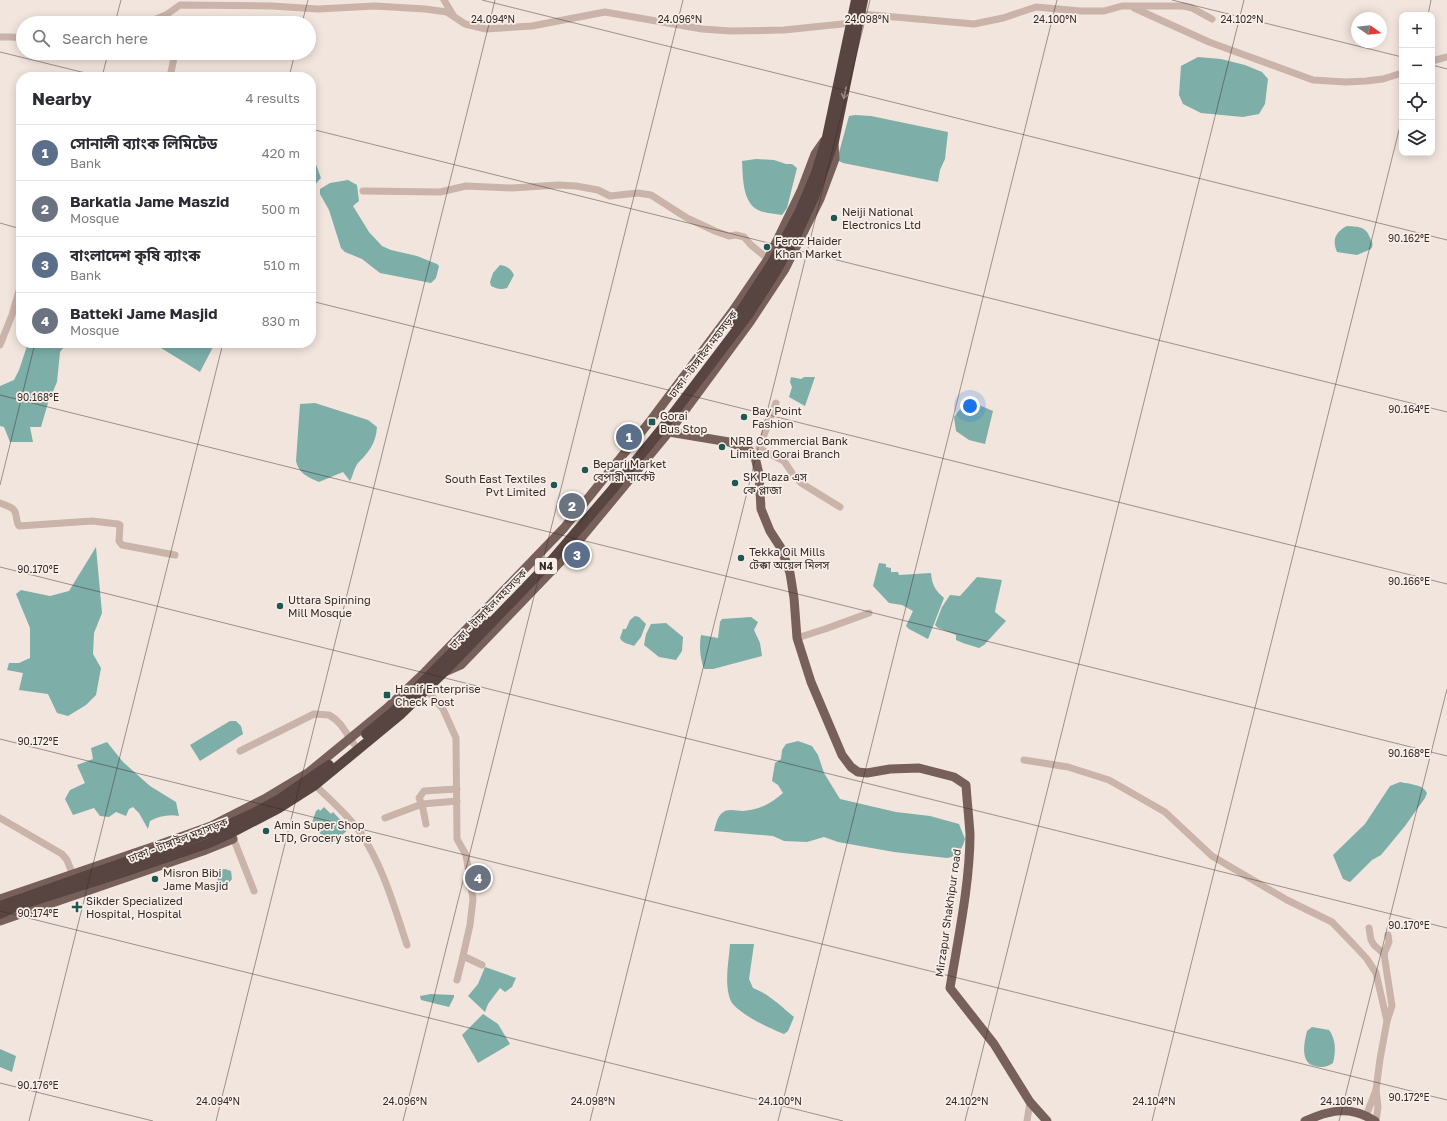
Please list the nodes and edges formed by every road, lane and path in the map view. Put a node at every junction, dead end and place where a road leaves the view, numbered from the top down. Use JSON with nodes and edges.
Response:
{"nodes":[{"id":1,"x":444,"y":0,"type":"edge"},
{"id":2,"x":856,"y":0,"type":"edge"},
{"id":3,"x":863,"y":0,"type":"edge"},
{"id":4,"x":181,"y":2,"type":"edge"},
{"id":5,"x":1184,"y":3,"type":"edge"},
{"id":6,"x":1131,"y":6,"type":"junction"},
{"id":7,"x":861,"y":14,"type":"junction"},
{"id":8,"x":166,"y":15,"type":"edge"},
{"id":9,"x":454,"y":15,"type":"junction"},
{"id":10,"x":1212,"y":19,"type":"dead end"},
{"id":11,"x":852,"y":23,"type":"junction"},
{"id":12,"x":0,"y":37,"type":"edge"},
{"id":13,"x":16,"y":37,"type":"edge"},
{"id":14,"x":1447,"y":57,"type":"edge"},
{"id":15,"x":174,"y":60,"type":"edge"},
{"id":16,"x":1435,"y":60,"type":"edge"},
{"id":17,"x":171,"y":72,"type":"edge"},
{"id":18,"x":1399,"y":74,"type":"edge"},
{"id":19,"x":831,"y":139,"type":"junction"},
{"id":20,"x":363,"y":191,"type":"dead end"},
{"id":21,"x":768,"y":259,"type":"junction"},
{"id":22,"x":16,"y":301,"type":"edge"},
{"id":23,"x":0,"y":345,"type":"edge"},
{"id":24,"x":776,"y":403,"type":"dead end"},
{"id":25,"x":669,"y":432,"type":"junction"},
{"id":26,"x":758,"y":453,"type":"junction"},
{"id":27,"x":0,"y":503,"type":"edge"},
{"id":28,"x":840,"y":507,"type":"dead end"},
{"id":29,"x":175,"y":555,"type":"dead end"},
{"id":30,"x":869,"y":613,"type":"dead end"},
{"id":31,"x":797,"y":638,"type":"junction"},
{"id":32,"x":441,"y":665,"type":"junction"},
{"id":33,"x":426,"y":690,"type":"junction"},
{"id":34,"x":353,"y":742,"type":"junction"},
{"id":35,"x":240,"y":751,"type":"dead end"},
{"id":36,"x":1024,"y":760,"type":"dead end"},
{"id":37,"x":315,"y":785,"type":"junction"},
{"id":38,"x":457,"y":789,"type":"junction"},
{"id":39,"x":457,"y":801,"type":"junction"},
{"id":40,"x":422,"y":804,"type":"junction"},
{"id":41,"x":0,"y":818,"type":"edge"},
{"id":42,"x":385,"y":818,"type":"dead end"},
{"id":43,"x":426,"y":824,"type":"dead end"},
{"id":44,"x":232,"y":836,"type":"junction"},
{"id":45,"x":74,"y":876,"type":"junction"},
{"id":46,"x":254,"y":891,"type":"dead end"},
{"id":47,"x":0,"y":899,"type":"edge"},
{"id":48,"x":0,"y":906,"type":"edge"},
{"id":49,"x":0,"y":914,"type":"edge"},
{"id":50,"x":0,"y":921,"type":"edge"},
{"id":51,"x":1369,"y":928,"type":"dead end"},
{"id":52,"x":1388,"y":935,"type":"dead end"},
{"id":53,"x":407,"y":945,"type":"dead end"},
{"id":54,"x":1384,"y":954,"type":"junction"},
{"id":55,"x":463,"y":956,"type":"junction"},
{"id":56,"x":482,"y":965,"type":"dead end"},
{"id":57,"x":457,"y":980,"type":"dead end"},
{"id":58,"x":1387,"y":1021,"type":"junction"},
{"id":59,"x":1376,"y":1090,"type":"junction"},
{"id":60,"x":1030,"y":1102,"type":"junction"},
{"id":61,"x":1366,"y":1116,"type":"junction"},
{"id":62,"x":1027,"y":1121,"type":"edge"},
{"id":63,"x":1047,"y":1121,"type":"edge"},
{"id":64,"x":1305,"y":1121,"type":"edge"},
{"id":65,"x":1375,"y":1121,"type":"edge"}],
"edges":[{"from":1,"to":9,"type":"street"},
{"from":2,"to":11,"type":"highway","name":"ঢাকা - টাঙ্গাইল মহাসড়ক","number":"N4"},
{"from":3,"to":7,"type":"highway","name":"ঢাকা - টাঙ্গাইল মহাসড়ক","number":"N4"},
{"from":4,"to":8,"type":"street"},
{"from":4,"to":9,"type":"street"},
{"from":5,"to":6,"type":"street"},
{"from":5,"to":10,"type":"street"},
{"from":6,"to":7,"type":"street"},
{"from":6,"to":18,"type":"street"},
{"from":7,"to":19,"type":"highway","name":"ঢাকা - টাঙ্গাইল মহাসড়ক","number":"N4","one_way":true},
{"from":9,"to":11,"type":"street"},
{"from":11,"to":19,"type":"highway","name":"ঢাকা - টাঙ্গাইল মহাসড়ক","number":"N4"},
{"from":12,"to":13,"type":"street"},
{"from":14,"to":16,"type":"street"},
{"from":15,"to":17,"type":"street"},
{"from":19,"to":21,"type":"main road"},
{"from":19,"to":25,"type":"main road"},
{"from":19,"to":32,"type":"highway","name":"ঢাকা - টাঙ্গাইল মহাসড়ক","number":"N4"},
{"from":20,"to":21,"type":"street"},
{"from":21,"to":32,"type":"main road"},
{"from":22,"to":23,"type":"street"},
{"from":24,"to":26,"type":"street"},
{"from":25,"to":26,"type":"main road"},
{"from":25,"to":32,"type":"main road"},
{"from":26,"to":28,"type":"street"},
{"from":26,"to":31,"type":"main road","name":"Mirzapur Shakhipur road"},
{"from":27,"to":29,"type":"street"},
{"from":30,"to":31,"type":"street"},
{"from":31,"to":60,"type":"main road","name":"Mirzapur Shakhipur road"},
{"from":32,"to":33,"type":"highway","name":"ঢাকা - টাঙ্গাইল মহাসড়ক","number":"N4"},
{"from":32,"to":34,"type":"highway","name":"ঢাকা - টাঙ্গাইল মহাসড়ক","number":"N4"},
{"from":33,"to":37,"type":"highway","name":"ঢাকা - টাঙ্গাইল মহাসড়ক","number":"N4"},
{"from":33,"to":38,"type":"street"},
{"from":34,"to":35,"type":"street"},
{"from":34,"to":45,"type":"highway","name":"ঢাকা - টাঙ্গাইল মহাসড়ক","number":"N4"},
{"from":36,"to":58,"type":"street"},
{"from":37,"to":44,"type":"highway","name":"ঢাকা - টাঙ্গাইল মহাসড়ক","number":"N4"},
{"from":37,"to":53,"type":"street"},
{"from":38,"to":39,"type":"street"},
{"from":38,"to":40,"type":"street"},
{"from":39,"to":40,"type":"street"},
{"from":39,"to":55,"type":"street"},
{"from":40,"to":42,"type":"street"},
{"from":40,"to":43,"type":"street"},
{"from":41,"to":45,"type":"street"},
{"from":44,"to":46,"type":"street"},
{"from":44,"to":49,"type":"highway","name":"ঢাকা - টাঙ্গাইল মহাসড়ক","number":"N4"},
{"from":44,"to":50,"type":"main road"},
{"from":45,"to":47,"type":"main road"},
{"from":45,"to":48,"type":"highway","name":"ঢাকা - টাঙ্গাইল মহাসড়ক","number":"N4"},
{"from":51,"to":54,"type":"street"},
{"from":52,"to":54,"type":"street"},
{"from":54,"to":58,"type":"street"},
{"from":55,"to":56,"type":"street"},
{"from":55,"to":57,"type":"street"},
{"from":58,"to":59,"type":"street"},
{"from":59,"to":61,"type":"street"},
{"from":59,"to":65,"type":"street"},
{"from":60,"to":62,"type":"street"},
{"from":60,"to":63,"type":"main road","name":"Mirzapur Shakhipur road"},
{"from":61,"to":64,"type":"main road"},
{"from":61,"to":65,"type":"main road"}]}
